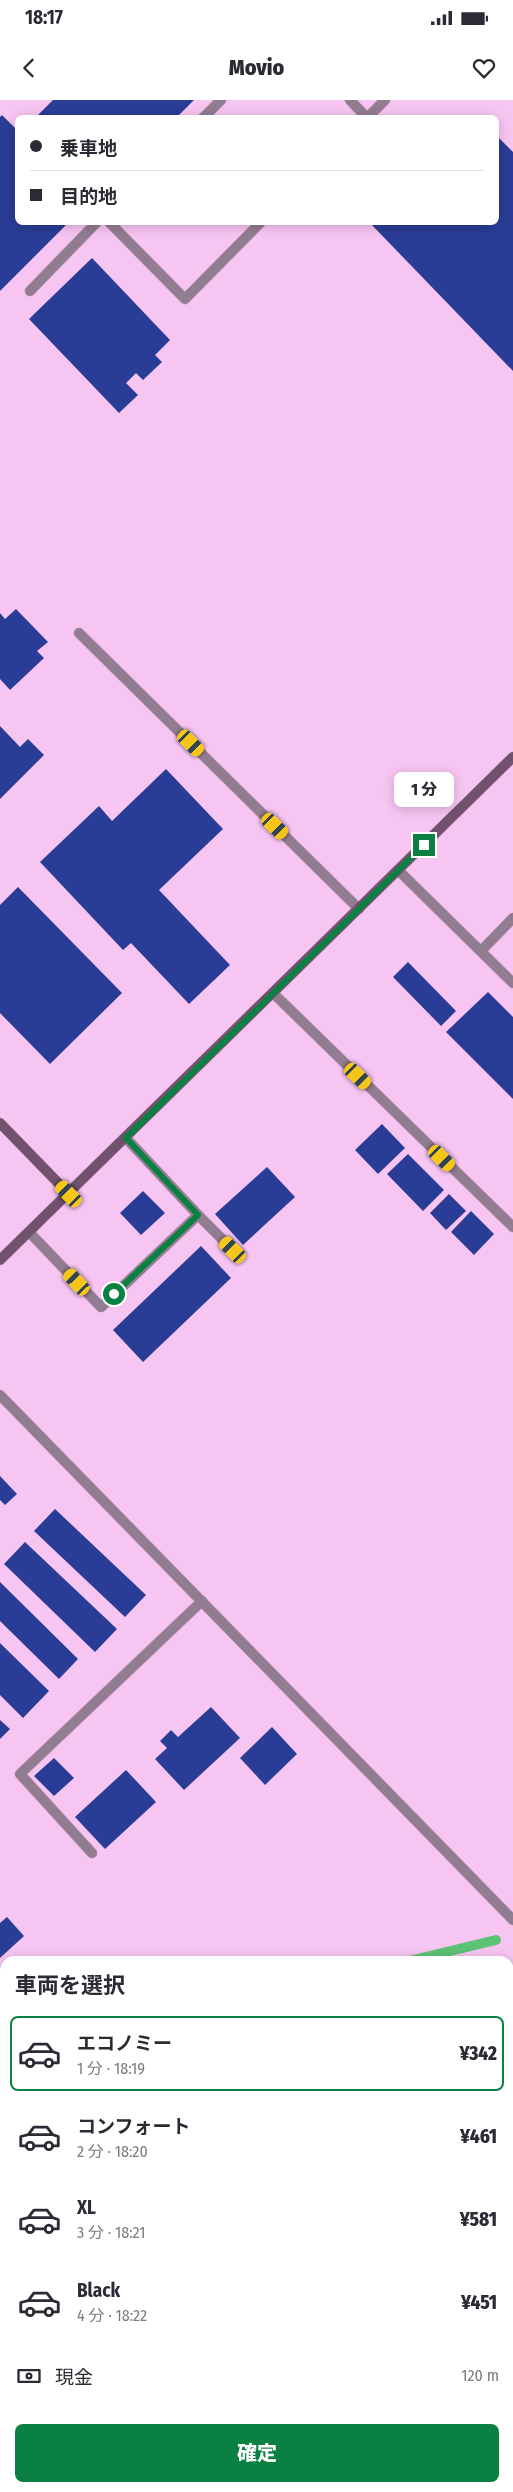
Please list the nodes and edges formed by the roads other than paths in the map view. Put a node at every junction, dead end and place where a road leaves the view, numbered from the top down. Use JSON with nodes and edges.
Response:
{"nodes":[{"id":1,"x":221,"y":100,"type":"edge"},
{"id":2,"x":350,"y":100,"type":"edge"},
{"id":3,"x":385,"y":100,"type":"edge"},
{"id":4,"x":206,"y":115,"type":"edge"},
{"id":5,"x":364,"y":115,"type":"edge"},
{"id":6,"x":370,"y":115,"type":"edge"},
{"id":7,"x":94,"y":225,"type":"edge"},
{"id":8,"x":112,"y":225,"type":"edge"},
{"id":9,"x":258,"y":225,"type":"edge"},
{"id":10,"x":30,"y":291,"type":"dead end"},
{"id":11,"x":80,"y":633,"type":"dead end"},
{"id":12,"x":513,"y":757,"type":"edge"},
{"id":13,"x":398,"y":870,"type":"junction"},
{"id":14,"x":359,"y":909,"type":"junction"},
{"id":15,"x":513,"y":918,"type":"edge"},
{"id":16,"x":481,"y":951,"type":"junction"},
{"id":17,"x":513,"y":983,"type":"edge"},
{"id":18,"x":273,"y":993,"type":"junction"},
{"id":19,"x":0,"y":1123,"type":"edge"},
{"id":20,"x":126,"y":1138,"type":"junction"},
{"id":21,"x":69,"y":1194,"type":"junction"},
{"id":22,"x":198,"y":1215,"type":"junction"},
{"id":23,"x":513,"y":1227,"type":"edge"},
{"id":24,"x":29,"y":1232,"type":"junction"},
{"id":25,"x":233,"y":1250,"type":"dead end"},
{"id":26,"x":0,"y":1260,"type":"edge"},
{"id":27,"x":0,"y":1395,"type":"edge"},
{"id":28,"x":202,"y":1601,"type":"junction"},
{"id":29,"x":92,"y":1853,"type":"dead end"},
{"id":30,"x":513,"y":1920,"type":"edge"}],
"edges":[{"from":1,"to":4,"type":"street"},
{"from":2,"to":5,"type":"street"},
{"from":3,"to":6,"type":"street"},
{"from":7,"to":10,"type":"street"},
{"from":8,"to":9,"type":"street"},
{"from":11,"to":14,"type":"street"},
{"from":12,"to":13,"type":"street"},
{"from":13,"to":14,"type":"street"},
{"from":13,"to":16,"type":"street"},
{"from":14,"to":18,"type":"street"},
{"from":15,"to":16,"type":"street"},
{"from":16,"to":17,"type":"street"},
{"from":18,"to":20,"type":"street"},
{"from":18,"to":23,"type":"street"},
{"from":19,"to":21,"type":"street"},
{"from":20,"to":21,"type":"street"},
{"from":20,"to":22,"type":"street"},
{"from":21,"to":24,"type":"street"},
{"from":22,"to":24,"type":"street"},
{"from":22,"to":25,"type":"street"},
{"from":24,"to":26,"type":"street"},
{"from":27,"to":28,"type":"street"},
{"from":28,"to":29,"type":"street"},
{"from":28,"to":30,"type":"street"}]}
